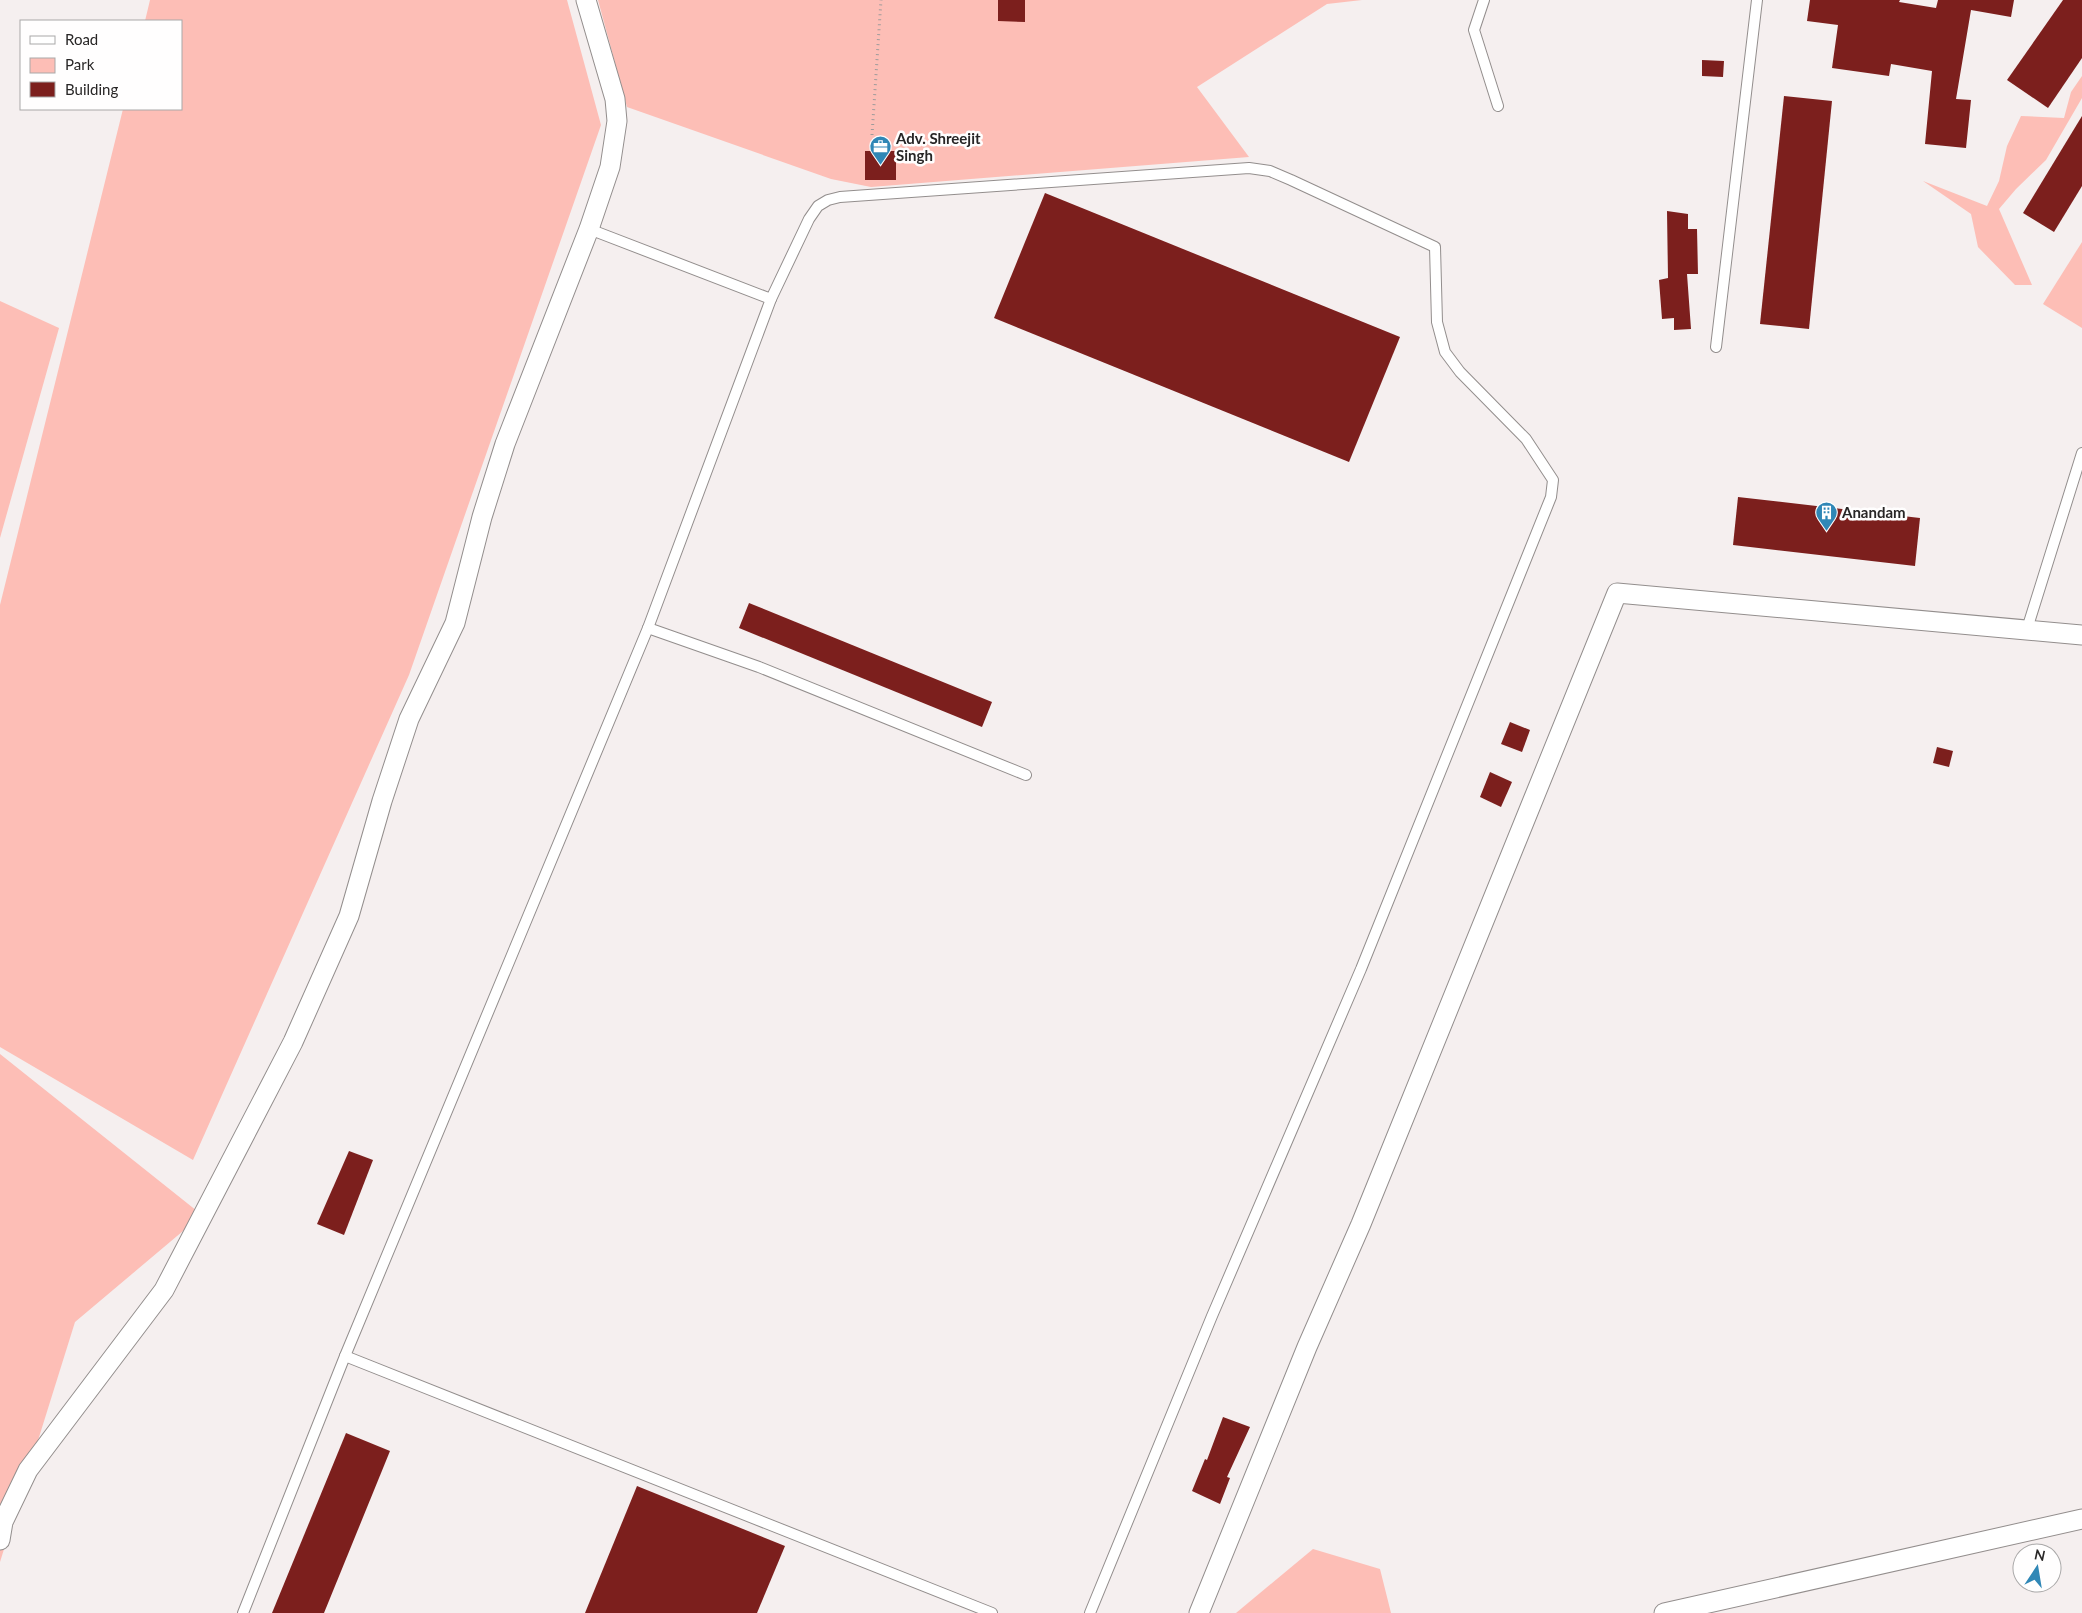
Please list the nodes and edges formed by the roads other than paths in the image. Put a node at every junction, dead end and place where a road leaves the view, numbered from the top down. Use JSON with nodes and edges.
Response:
{"nodes":[{"id":1,"x":586,"y":0,"type":"edge"},
{"id":2,"x":1484,"y":0,"type":"edge"},
{"id":3,"x":1757,"y":0,"type":"edge"},
{"id":4,"x":1498,"y":106,"type":"dead end"},
{"id":5,"x":589,"y":229,"type":"junction"},
{"id":6,"x":771,"y":299,"type":"junction"},
{"id":7,"x":1716,"y":347,"type":"dead end"},
{"id":8,"x":2082,"y":453,"type":"edge"},
{"id":9,"x":648,"y":628,"type":"junction"},
{"id":10,"x":2027,"y":629,"type":"junction"},
{"id":11,"x":2082,"y":635,"type":"edge"},
{"id":12,"x":1026,"y":775,"type":"dead end"},
{"id":13,"x":345,"y":1356,"type":"junction"},
{"id":14,"x":2082,"y":1520,"type":"edge"},
{"id":15,"x":0,"y":1540,"type":"edge"},
{"id":16,"x":244,"y":1613,"type":"edge"},
{"id":17,"x":992,"y":1613,"type":"edge"},
{"id":18,"x":1090,"y":1613,"type":"edge"},
{"id":19,"x":1199,"y":1613,"type":"edge"},
{"id":20,"x":1664,"y":1613,"type":"edge"}],
"edges":[{"from":1,"to":5,"type":"street"},
{"from":2,"to":4,"type":"lane"},
{"from":3,"to":7,"type":"lane"},
{"from":5,"to":6,"type":"lane"},
{"from":5,"to":15,"type":"street"},
{"from":6,"to":9,"type":"lane"},
{"from":6,"to":18,"type":"lane"},
{"from":8,"to":10,"type":"lane"},
{"from":9,"to":12,"type":"lane"},
{"from":9,"to":13,"type":"lane"},
{"from":10,"to":11,"type":"street"},
{"from":10,"to":19,"type":"street"},
{"from":13,"to":16,"type":"lane"},
{"from":13,"to":17,"type":"lane"},
{"from":14,"to":20,"type":"street"}]}
